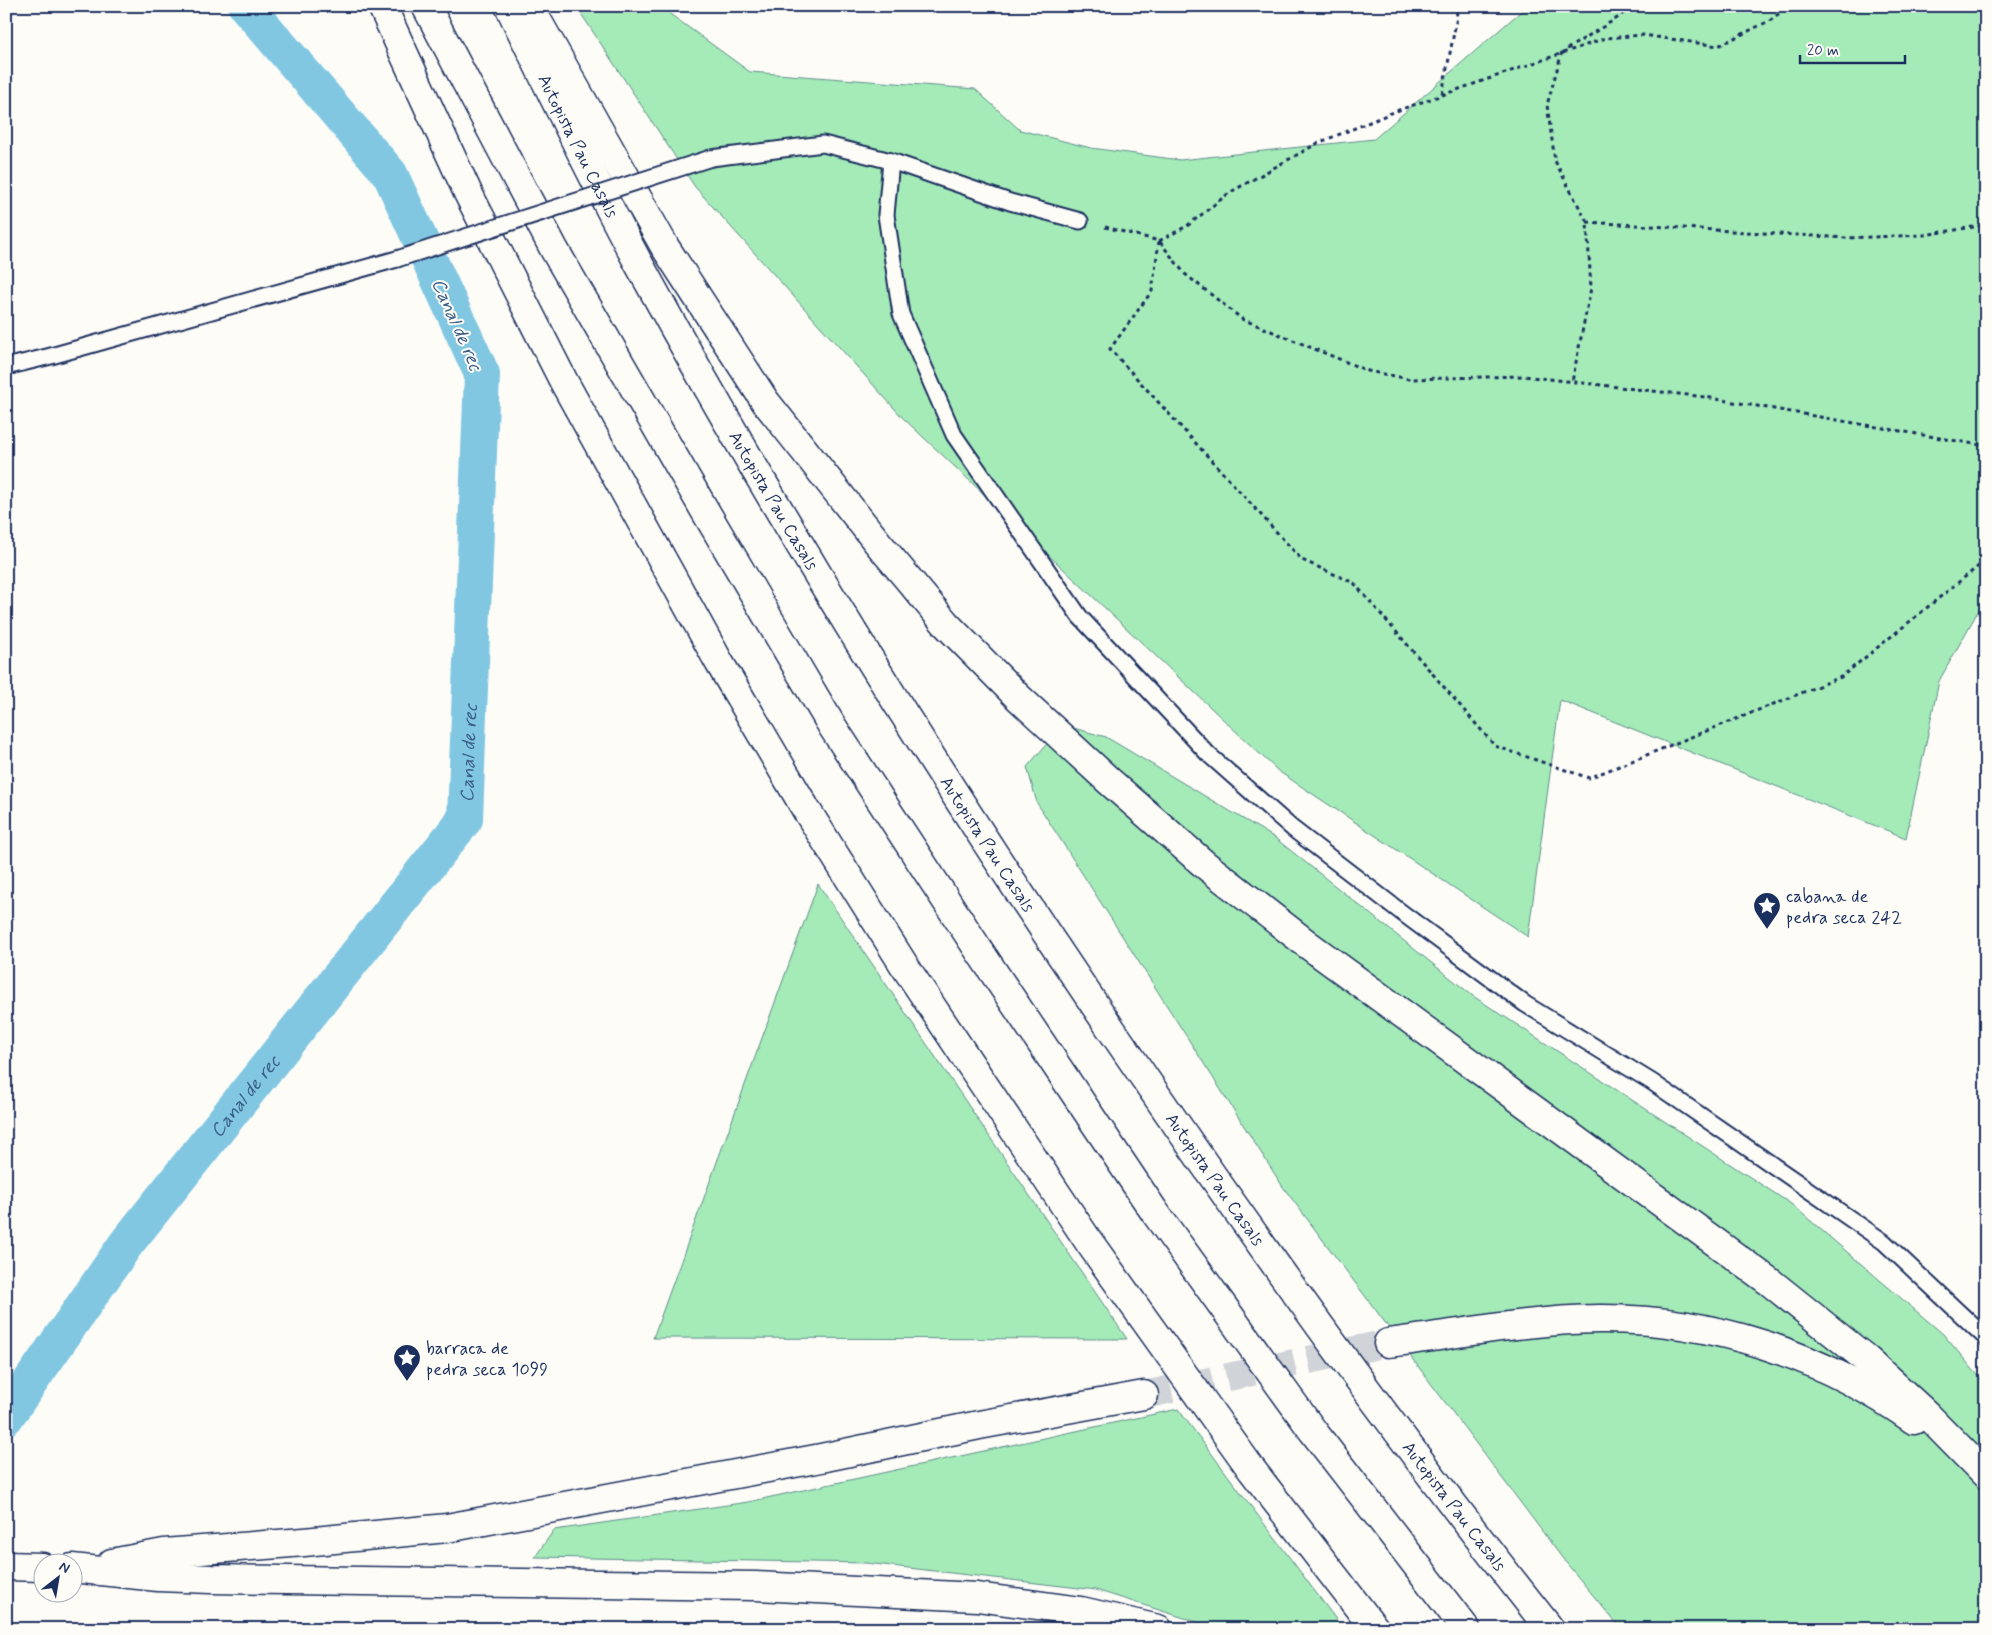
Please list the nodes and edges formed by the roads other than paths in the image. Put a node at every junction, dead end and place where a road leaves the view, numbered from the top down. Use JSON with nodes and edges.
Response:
{"nodes":[{"id":1,"x":382,"y":6,"type":"edge"},
{"id":2,"x":426,"y":6,"type":"edge"},
{"id":3,"x":509,"y":6,"type":"edge"},
{"id":4,"x":526,"y":6,"type":"edge"},
{"id":5,"x":891,"y":161,"type":"junction"},
{"id":6,"x":1080,"y":221,"type":"road end"},
{"id":7,"x":6,"y":367,"type":"edge"},
{"id":8,"x":1986,"y":1338,"type":"edge"},
{"id":9,"x":1388,"y":1343,"type":"tunnel mouth"},
{"id":10,"x":1144,"y":1395,"type":"tunnel mouth"},
{"id":11,"x":1986,"y":1476,"type":"edge"},
{"id":12,"x":6,"y":1566,"type":"edge"},
{"id":13,"x":32,"y":1567,"type":"edge"},
{"id":14,"x":82,"y":1567,"type":"edge"},
{"id":15,"x":82,"y":1568,"type":"edge"},
{"id":16,"x":1158,"y":1629,"type":"edge"},
{"id":17,"x":1375,"y":1629,"type":"edge"},
{"id":18,"x":1466,"y":1629,"type":"edge"},
{"id":19,"x":1550,"y":1629,"type":"edge"}],
"edges":[{"from":1,"to":17,"type":"highway"},
{"from":2,"to":18,"type":"highway"},
{"from":3,"to":19,"type":"highway","name":"Autopista Pau Casals"},
{"from":4,"to":11,"type":"highway"},
{"from":5,"to":6,"type":"lane"},
{"from":5,"to":7,"type":"lane","bridge":true},
{"from":5,"to":8,"type":"lane"},
{"from":9,"to":11,"type":"highway"},
{"from":10,"to":14,"type":"highway"},
{"from":12,"to":13,"type":"highway"},
{"from":15,"to":16,"type":"highway"}]}
